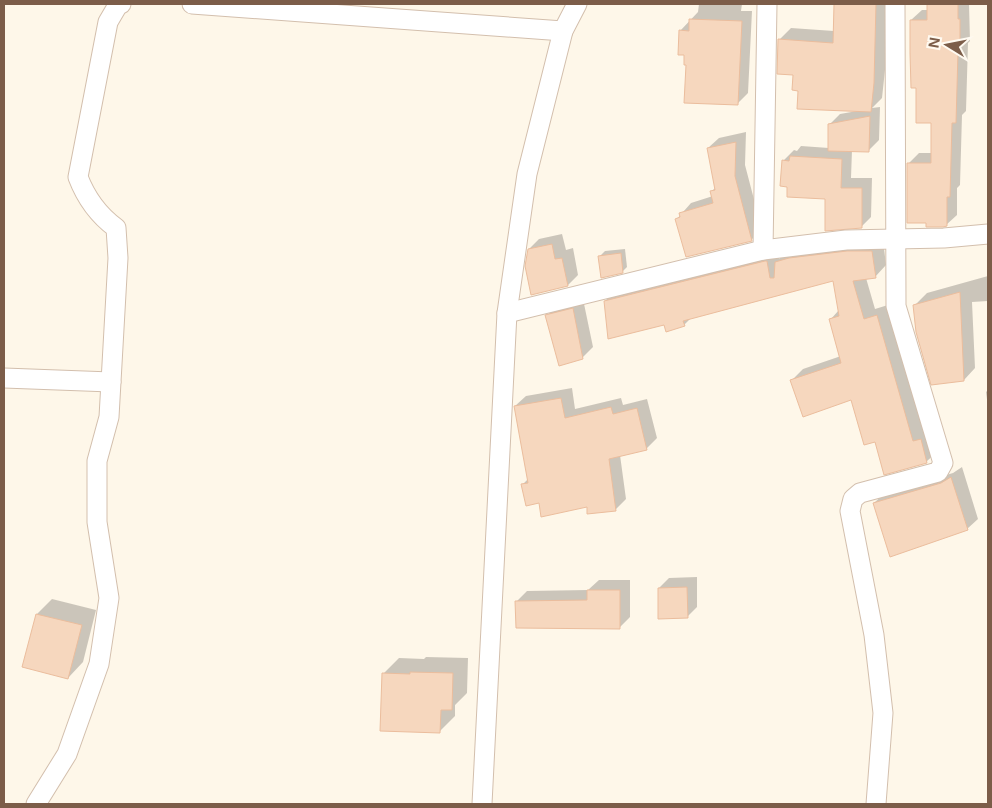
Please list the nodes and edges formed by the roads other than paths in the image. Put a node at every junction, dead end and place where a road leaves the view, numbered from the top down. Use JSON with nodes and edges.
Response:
{"nodes":[{"id":1,"x":121,"y":4,"type":"edge"},
{"id":2,"x":192,"y":4,"type":"edge"},
{"id":3,"x":577,"y":4,"type":"edge"},
{"id":4,"x":767,"y":4,"type":"edge"},
{"id":5,"x":895,"y":4,"type":"edge"},
{"id":6,"x":563,"y":31,"type":"junction"},
{"id":7,"x":988,"y":234,"type":"edge"},
{"id":8,"x":896,"y":238,"type":"junction"},
{"id":9,"x":763,"y":250,"type":"junction"},
{"id":10,"x":507,"y":313,"type":"junction"},
{"id":11,"x":4,"y":378,"type":"edge"},
{"id":12,"x":111,"y":382,"type":"junction"},
{"id":13,"x":36,"y":804,"type":"edge"},
{"id":14,"x":482,"y":804,"type":"edge"},
{"id":15,"x":876,"y":804,"type":"edge"}],
"edges":[{"from":1,"to":12,"type":"street"},
{"from":2,"to":6,"type":"street"},
{"from":3,"to":6,"type":"street"},
{"from":4,"to":9,"type":"street"},
{"from":5,"to":8,"type":"street"},
{"from":6,"to":10,"type":"street"},
{"from":7,"to":8,"type":"street"},
{"from":8,"to":9,"type":"street"},
{"from":8,"to":15,"type":"street"},
{"from":9,"to":10,"type":"street"},
{"from":10,"to":14,"type":"street"},
{"from":11,"to":12,"type":"street"},
{"from":12,"to":13,"type":"street"}]}
